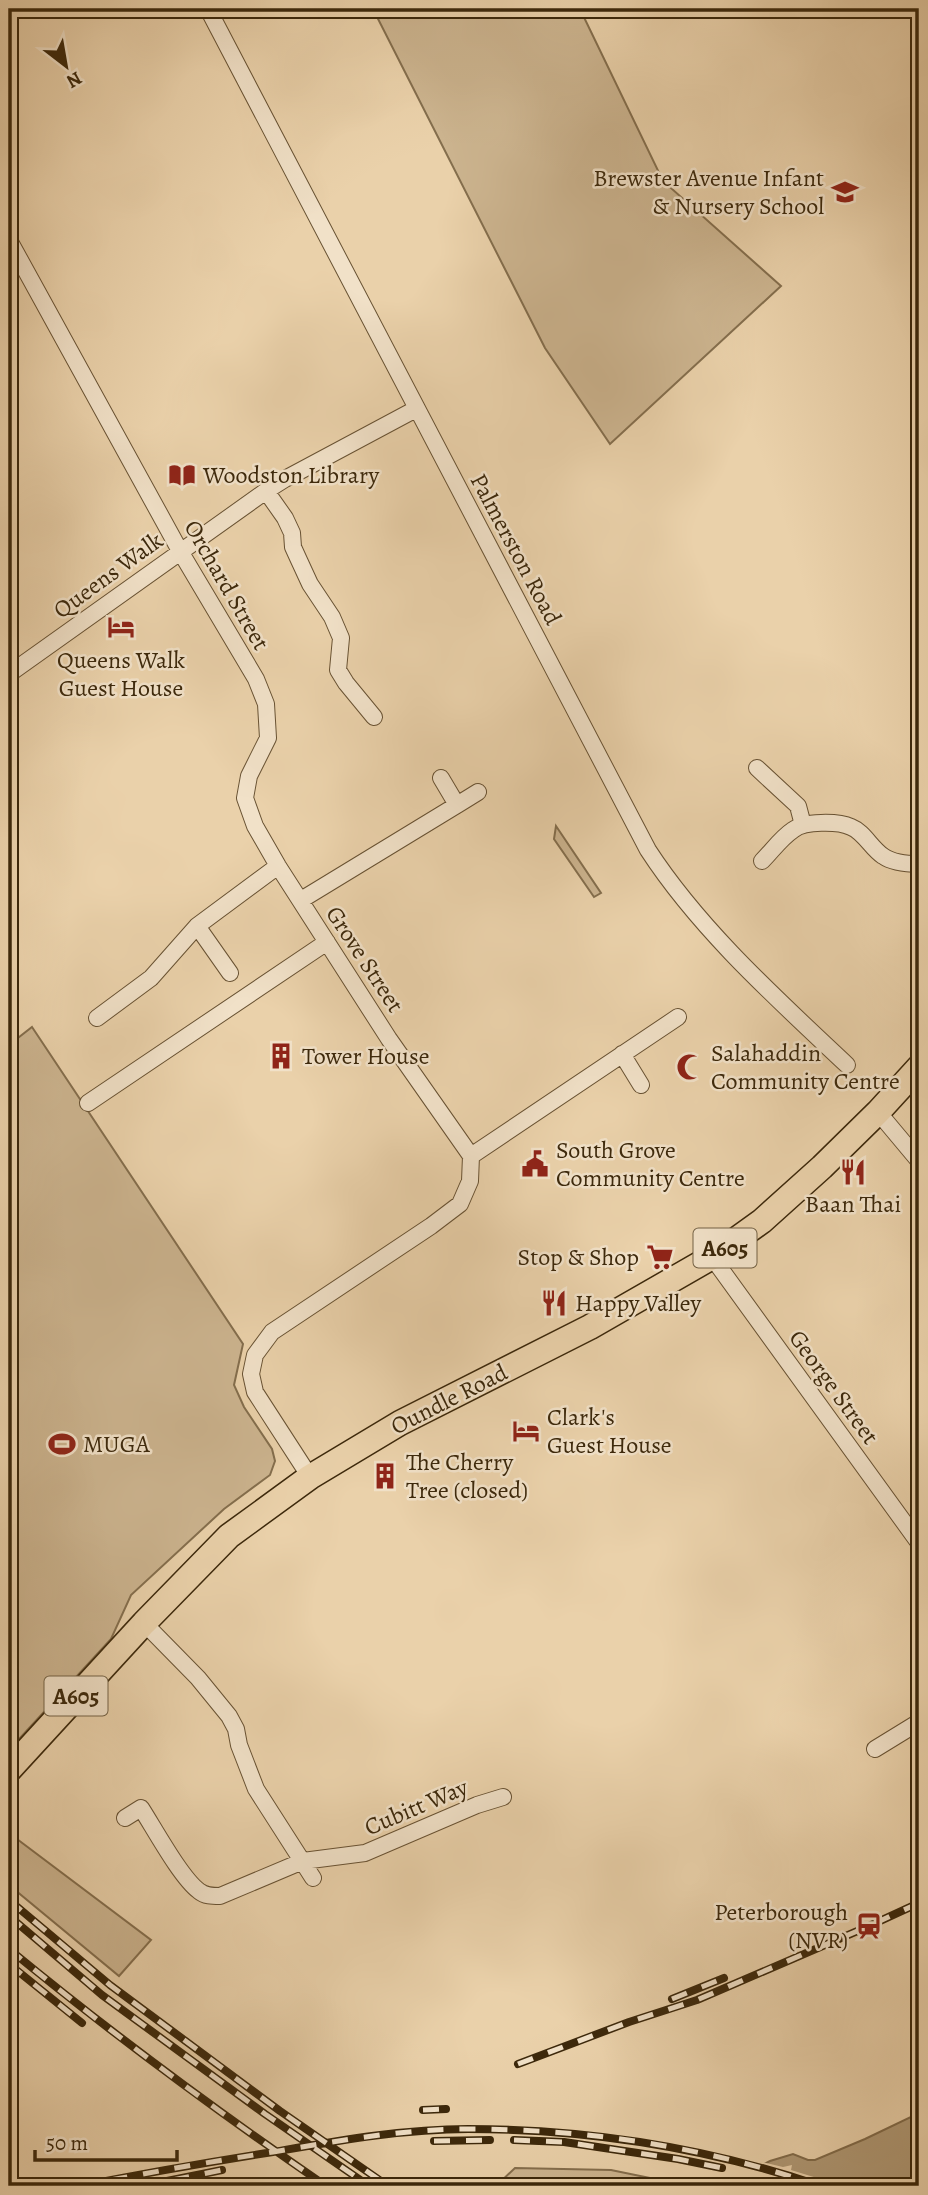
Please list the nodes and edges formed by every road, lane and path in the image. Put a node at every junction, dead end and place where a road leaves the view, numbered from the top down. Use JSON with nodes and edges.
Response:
{"nodes":[{"id":1,"x":208,"y":9,"type":"edge"},
{"id":2,"x":9,"y":240,"type":"edge"},
{"id":3,"x":416,"y":409,"type":"junction"},
{"id":4,"x":266,"y":491,"type":"junction"},
{"id":5,"x":180,"y":551,"type":"junction"},
{"id":6,"x":9,"y":674,"type":"edge"},
{"id":7,"x":374,"y":717,"type":"dead end"},
{"id":8,"x":757,"y":768,"type":"dead end"},
{"id":9,"x":249,"y":776,"type":"joint"},
{"id":10,"x":441,"y":778,"type":"dead end"},
{"id":11,"x":478,"y":792,"type":"dead end"},
{"id":12,"x":457,"y":805,"type":"junction"},
{"id":13,"x":803,"y":825,"type":"junction"},
{"id":14,"x":762,"y":860,"type":"dead end"},
{"id":15,"x":919,"y":864,"type":"edge"},
{"id":16,"x":278,"y":866,"type":"junction"},
{"id":17,"x":301,"y":900,"type":"junction"},
{"id":18,"x":197,"y":926,"type":"junction"},
{"id":19,"x":327,"y":942,"type":"junction"},
{"id":20,"x":230,"y":974,"type":"dead end"},
{"id":21,"x":678,"y":1017,"type":"dead end"},
{"id":22,"x":97,"y":1018,"type":"dead end"},
{"id":23,"x":622,"y":1054,"type":"junction"},
{"id":24,"x":847,"y":1065,"type":"dead end"},
{"id":25,"x":919,"y":1067,"type":"edge"},
{"id":26,"x":641,"y":1085,"type":"dead end"},
{"id":27,"x":88,"y":1103,"type":"dead end"},
{"id":28,"x":878,"y":1112,"type":"junction"},
{"id":29,"x":471,"y":1156,"type":"junction"},
{"id":30,"x":919,"y":1161,"type":"edge"},
{"id":31,"x":712,"y":1257,"type":"junction"},
{"id":32,"x":310,"y":1477,"type":"junction"},
{"id":33,"x":919,"y":1543,"type":"edge"},
{"id":34,"x":144,"y":1623,"type":"junction"},
{"id":35,"x":919,"y":1722,"type":"edge"},
{"id":36,"x":876,"y":1749,"type":"dead end"},
{"id":37,"x":9,"y":1770,"type":"edge"},
{"id":38,"x":503,"y":1797,"type":"dead end"},
{"id":39,"x":125,"y":1818,"type":"dead end"},
{"id":40,"x":303,"y":1861,"type":"junction"},
{"id":41,"x":313,"y":1878,"type":"dead end"}],
"edges":[{"from":1,"to":3,"type":"street","name":"Palmerston Road"},
{"from":2,"to":5,"type":"street","name":"Orchard Street"},
{"from":3,"to":4,"type":"street","name":"Queens Walk"},
{"from":3,"to":24,"type":"street","name":"Palmerston Road"},
{"from":4,"to":5,"type":"street","name":"Queens Walk"},
{"from":4,"to":7,"type":"street"},
{"from":5,"to":6,"type":"street","name":"Queens Walk"},
{"from":5,"to":9,"type":"street","name":"Orchard Street"},
{"from":8,"to":13,"type":"street"},
{"from":9,"to":16,"type":"street","name":"Grove Street"},
{"from":10,"to":12,"type":"street"},
{"from":11,"to":12,"type":"street"},
{"from":12,"to":17,"type":"street"},
{"from":13,"to":14,"type":"street"},
{"from":13,"to":15,"type":"street"},
{"from":16,"to":17,"type":"street","name":"Grove Street"},
{"from":16,"to":18,"type":"street"},
{"from":17,"to":19,"type":"street","name":"Grove Street"},
{"from":18,"to":20,"type":"street"},
{"from":18,"to":22,"type":"street"},
{"from":19,"to":27,"type":"street"},
{"from":19,"to":29,"type":"street","name":"Grove Street"},
{"from":21,"to":23,"type":"street"},
{"from":23,"to":26,"type":"street"},
{"from":23,"to":29,"type":"street"},
{"from":25,"to":28,"type":"main road","name":"Oundle Road","number":"A605"},
{"from":28,"to":30,"type":"street"},
{"from":28,"to":31,"type":"main road","name":"Oundle Road","number":"A605"},
{"from":29,"to":32,"type":"street"},
{"from":31,"to":32,"type":"main road","name":"Oundle Road","number":"A605"},
{"from":31,"to":33,"type":"street","name":"George Street"},
{"from":32,"to":34,"type":"main road","name":"Oundle Road","number":"A605"},
{"from":34,"to":37,"type":"main road","name":"Oundle Road","number":"A605"},
{"from":34,"to":40,"type":"street"},
{"from":35,"to":36,"type":"street"},
{"from":38,"to":40,"type":"street","name":"Cubitt Way"},
{"from":39,"to":40,"type":"street","name":"Cubitt Way"},
{"from":40,"to":41,"type":"street"}]}
